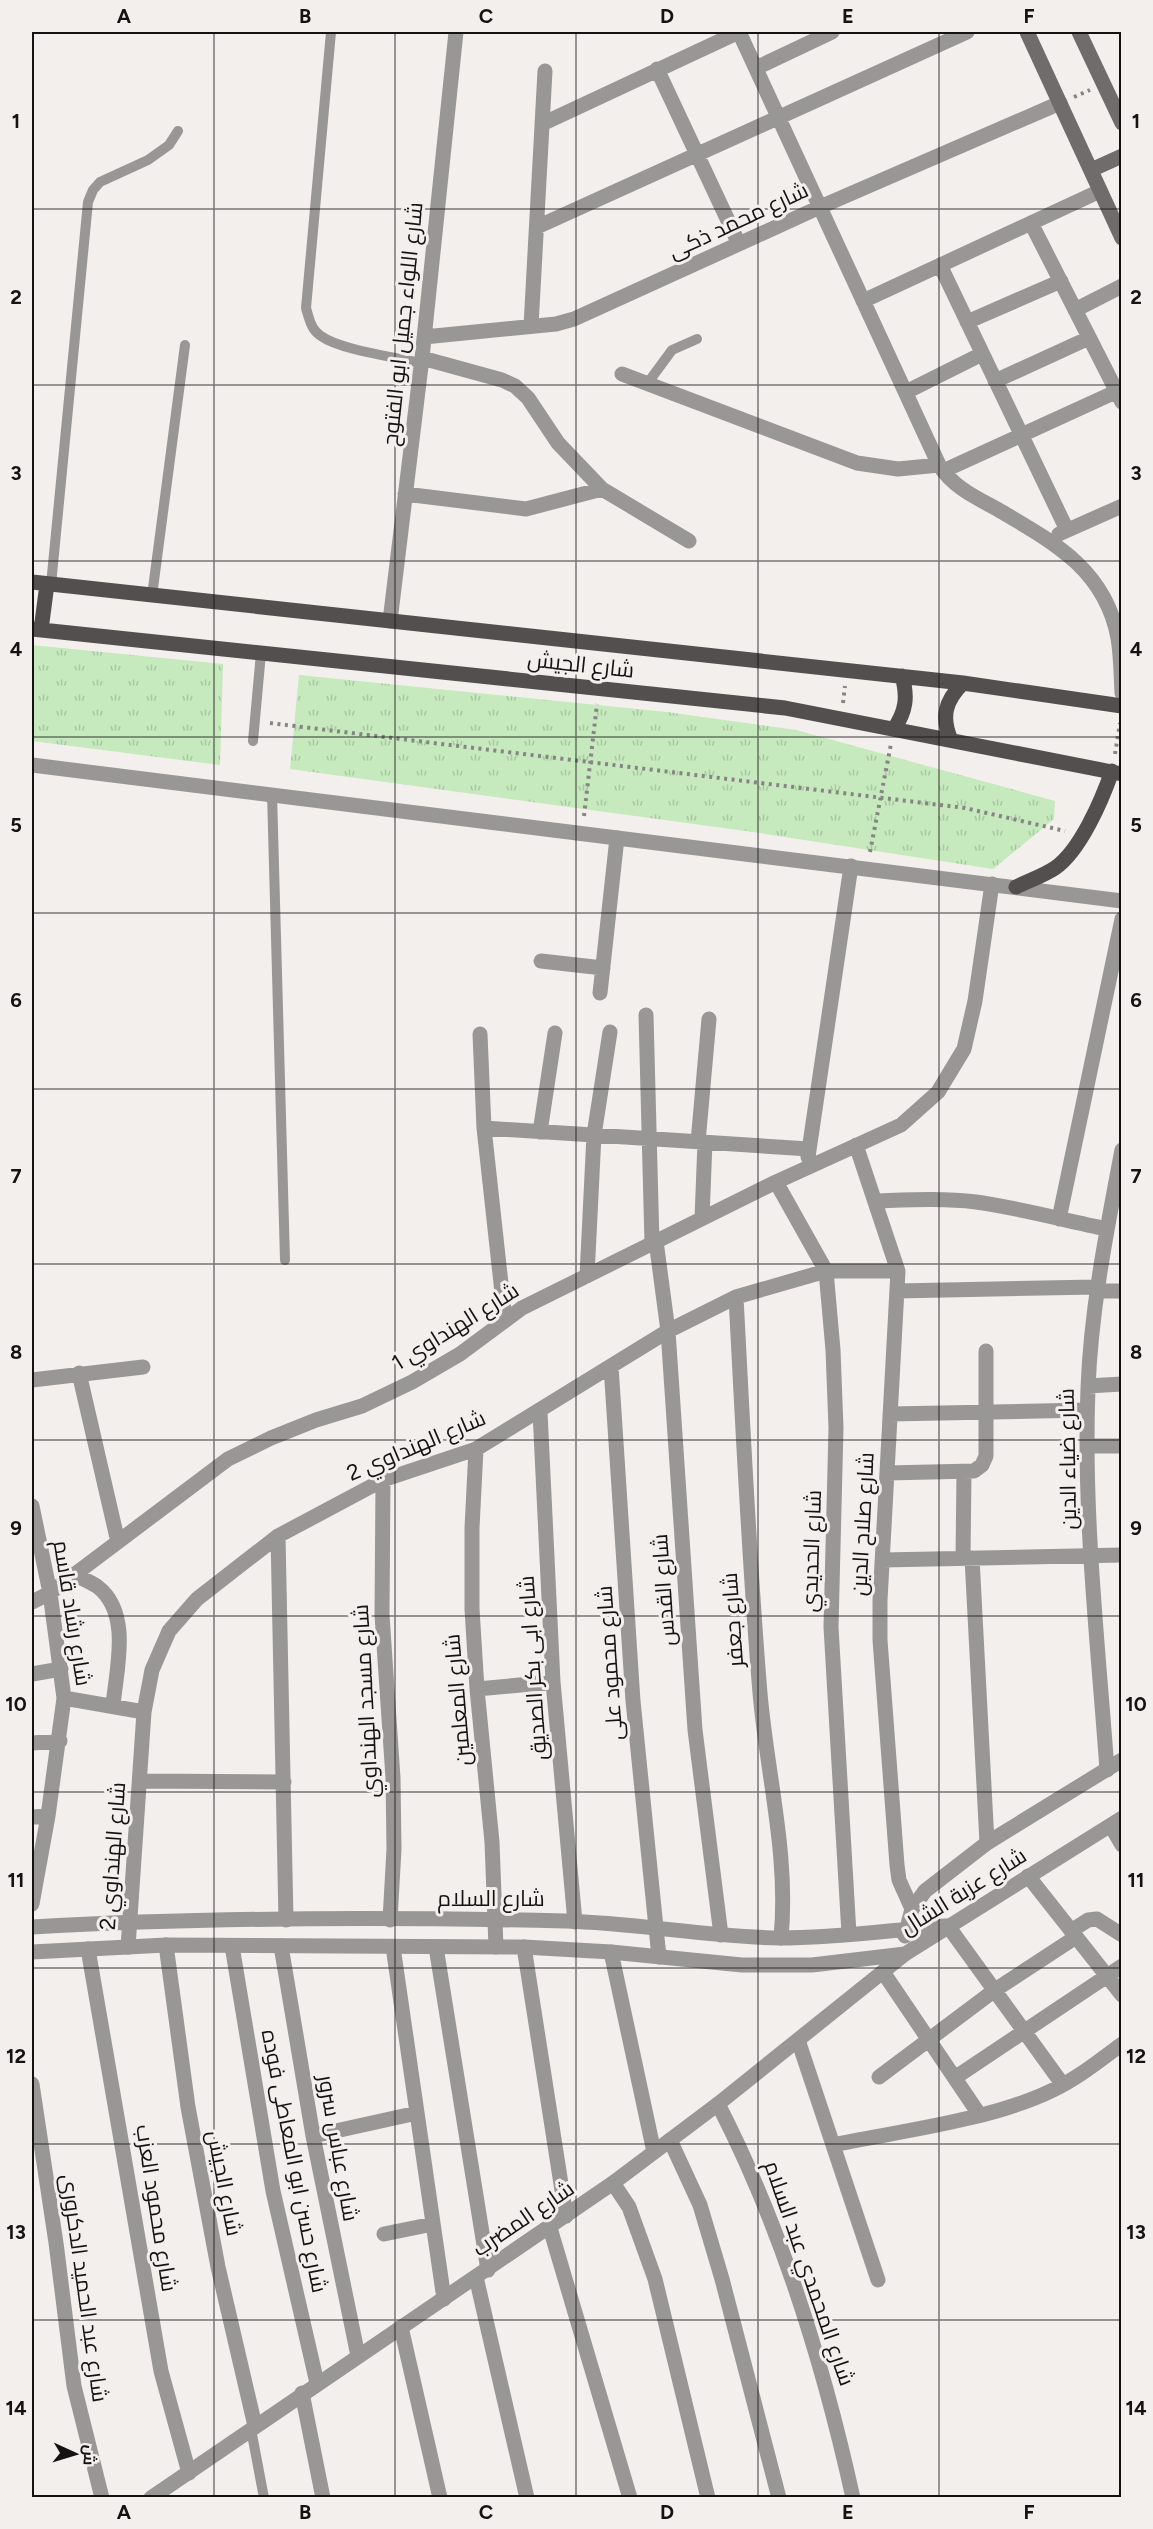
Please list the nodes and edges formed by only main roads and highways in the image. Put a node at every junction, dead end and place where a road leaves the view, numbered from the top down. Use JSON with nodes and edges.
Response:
{"nodes":[{"id":1,"x":1028,"y":32,"type":"edge"},
{"id":2,"x":1079,"y":32,"type":"edge"},
{"id":3,"x":1122,"y":123,"type":"edge"},
{"id":4,"x":1122,"y":156,"type":"edge"},
{"id":5,"x":1091,"y":170,"type":"junction"},
{"id":6,"x":1122,"y":238,"type":"edge"},
{"id":7,"x":43,"y":584,"type":"edge"},
{"id":8,"x":36,"y":629,"type":"edge"},
{"id":9,"x":902,"y":676,"type":"junction"},
{"id":10,"x":963,"y":683,"type":"junction"},
{"id":11,"x":1121,"y":713,"type":"edge"},
{"id":12,"x":894,"y":729,"type":"junction"},
{"id":13,"x":951,"y":740,"type":"junction"},
{"id":14,"x":1117,"y":772,"type":"edge"},
{"id":15,"x":1016,"y":887,"type":"road end"}],
"edges":[{"from":1,"to":5,"type":"main road"},
{"from":2,"to":3,"type":"main road"},
{"from":4,"to":5,"type":"main road"},
{"from":5,"to":6,"type":"main road"},
{"from":7,"to":8,"type":"main road"},
{"from":7,"to":9,"type":"main road","name":"شارع الجيش"},
{"from":8,"to":12,"type":"main road","name":"شارع الجيش"},
{"from":9,"to":10,"type":"main road","name":"شارع الجيش"},
{"from":9,"to":12,"type":"main road"},
{"from":10,"to":11,"type":"main road","name":"شارع الجيش"},
{"from":10,"to":13,"type":"main road"},
{"from":12,"to":13,"type":"main road","name":"شارع الجيش"},
{"from":13,"to":14,"type":"main road","name":"شارع الجيش"},
{"from":14,"to":15,"type":"main road"}]}
